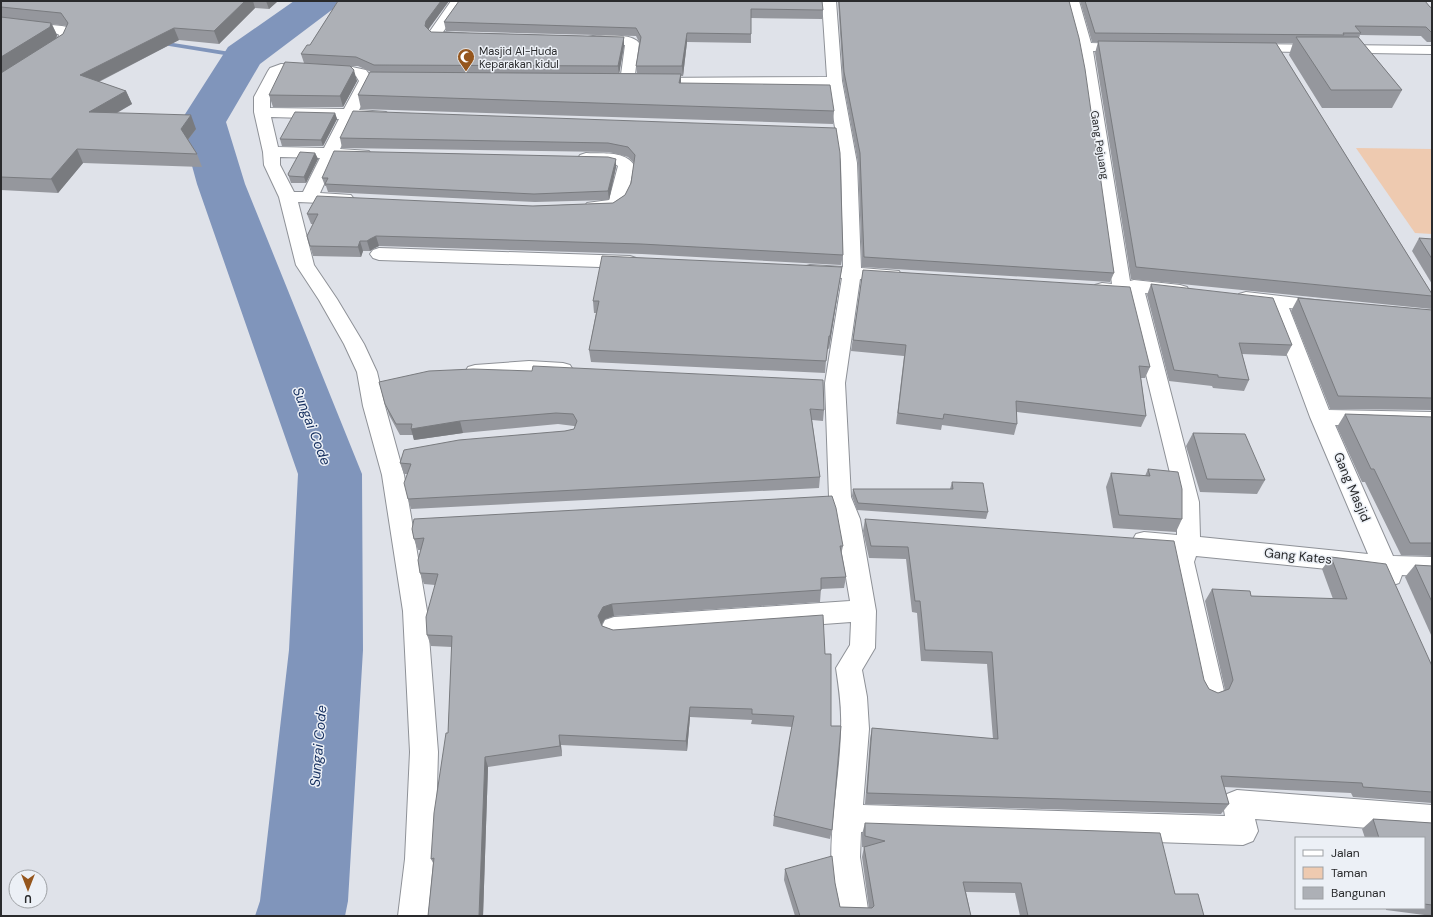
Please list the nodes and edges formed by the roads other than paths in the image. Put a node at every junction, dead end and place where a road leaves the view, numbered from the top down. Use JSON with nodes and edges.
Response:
{"nodes":[{"id":1,"x":461,"y":1,"type":"edge"},
{"id":2,"x":1072,"y":1,"type":"edge"},
{"id":3,"x":825,"y":2,"type":"edge"},
{"id":4,"x":1,"y":24,"type":"edge"},
{"id":5,"x":476,"y":37,"type":"edge"},
{"id":6,"x":579,"y":40,"type":"edge"},
{"id":7,"x":1085,"y":47,"type":"junction"},
{"id":8,"x":1141,"y":48,"type":"edge"},
{"id":9,"x":1236,"y":48,"type":"edge"},
{"id":10,"x":1432,"y":50,"type":"edge"},
{"id":11,"x":368,"y":79,"type":"junction"},
{"id":12,"x":407,"y":80,"type":"edge"},
{"id":13,"x":835,"y":81,"type":"junction"},
{"id":14,"x":1,"y":83,"type":"edge"},
{"id":15,"x":262,"y":112,"type":"junction"},
{"id":16,"x":349,"y":115,"type":"junction"},
{"id":17,"x":393,"y":115,"type":"edge"},
{"id":18,"x":271,"y":152,"type":"junction"},
{"id":19,"x":330,"y":153,"type":"junction"},
{"id":20,"x":378,"y":154,"type":"edge"},
{"id":21,"x":569,"y":158,"type":"edge"},
{"id":22,"x":299,"y":197,"type":"junction"},
{"id":23,"x":360,"y":200,"type":"edge"},
{"id":24,"x":574,"y":208,"type":"edge"},
{"id":25,"x":379,"y":254,"type":"dead end"},
{"id":26,"x":650,"y":262,"type":"edge"},
{"id":27,"x":789,"y":270,"type":"edge"},
{"id":28,"x":852,"y":273,"type":"junction"},
{"id":29,"x":907,"y":276,"type":"edge"},
{"id":30,"x":1083,"y":288,"type":"edge"},
{"id":31,"x":1128,"y":288,"type":"junction"},
{"id":32,"x":1197,"y":293,"type":"edge"},
{"id":33,"x":1229,"y":296,"type":"edge"},
{"id":34,"x":1277,"y":302,"type":"junction"},
{"id":35,"x":1339,"y":307,"type":"edge"},
{"id":36,"x":584,"y":370,"type":"edge"},
{"id":37,"x":454,"y":373,"type":"edge"},
{"id":38,"x":1321,"y":416,"type":"junction"},
{"id":39,"x":1432,"y":420,"type":"edge"},
{"id":40,"x":410,"y":450,"type":"edge"},
{"id":41,"x":388,"y":456,"type":"junction"},
{"id":42,"x":840,"y":497,"type":"junction"},
{"id":43,"x":817,"y":498,"type":"edge"},
{"id":44,"x":424,"y":519,"type":"edge"},
{"id":45,"x":848,"y":519,"type":"junction"},
{"id":46,"x":400,"y":520,"type":"junction"},
{"id":47,"x":872,"y":520,"type":"edge"},
{"id":48,"x":1125,"y":539,"type":"edge"},
{"id":49,"x":1188,"y":544,"type":"junction"},
{"id":50,"x":1386,"y":565,"type":"junction"},
{"id":51,"x":1432,"y":567,"type":"edge"},
{"id":52,"x":1398,"y":593,"type":"edge"},
{"id":53,"x":864,"y":611,"type":"junction"},
{"id":54,"x":614,"y":628,"type":"edge"},
{"id":55,"x":1210,"y":691,"type":"edge"},
{"id":56,"x":847,"y":818,"type":"junction"},
{"id":57,"x":1432,"y":819,"type":"edge"},
{"id":58,"x":413,"y":916,"type":"edge"},
{"id":59,"x":854,"y":916,"type":"edge"}],
"edges":[{"from":1,"to":5,"type":"street"},
{"from":2,"to":7,"type":"street","name":"Gang Pejuang"},
{"from":3,"to":13,"type":"street"},
{"from":4,"to":14,"type":"street"},
{"from":6,"to":13,"type":"street"},
{"from":7,"to":8,"type":"street"},
{"from":7,"to":31,"type":"street","name":"Gang Pejuang"},
{"from":9,"to":10,"type":"street"},
{"from":11,"to":12,"type":"street"},
{"from":11,"to":15,"type":"street"},
{"from":11,"to":16,"type":"street"},
{"from":13,"to":28,"type":"street"},
{"from":15,"to":16,"type":"street"},
{"from":15,"to":18,"type":"street"},
{"from":16,"to":17,"type":"street"},
{"from":16,"to":19,"type":"street"},
{"from":18,"to":19,"type":"street"},
{"from":18,"to":22,"type":"street"},
{"from":19,"to":20,"type":"street"},
{"from":19,"to":22,"type":"street"},
{"from":21,"to":24,"type":"street"},
{"from":22,"to":23,"type":"street"},
{"from":22,"to":41,"type":"street"},
{"from":25,"to":26,"type":"street"},
{"from":27,"to":28,"type":"street"},
{"from":28,"to":29,"type":"street"},
{"from":28,"to":42,"type":"street"},
{"from":30,"to":31,"type":"street"},
{"from":31,"to":32,"type":"street"},
{"from":31,"to":49,"type":"street","name":"Gang Pejuang"},
{"from":33,"to":34,"type":"street"},
{"from":34,"to":35,"type":"street"},
{"from":34,"to":38,"type":"street","name":"Gang Masjid"},
{"from":36,"to":37,"type":"street"},
{"from":38,"to":39,"type":"street"},
{"from":38,"to":50,"type":"street","name":"Gang Masjid"},
{"from":40,"to":41,"type":"street"},
{"from":41,"to":46,"type":"street"},
{"from":42,"to":43,"type":"street"},
{"from":42,"to":45,"type":"street"},
{"from":44,"to":46,"type":"street"},
{"from":45,"to":47,"type":"street"},
{"from":45,"to":53,"type":"street"},
{"from":46,"to":58,"type":"street"},
{"from":48,"to":49,"type":"street","name":"Gang Kates"},
{"from":49,"to":50,"type":"street","name":"Gang Kates"},
{"from":49,"to":55,"type":"street","name":"Gang Pejuang"},
{"from":50,"to":51,"type":"street","name":"Gang Kates"},
{"from":50,"to":52,"type":"street","name":"Gang Masjid"},
{"from":53,"to":54,"type":"street"},
{"from":53,"to":56,"type":"street"},
{"from":56,"to":57,"type":"street"},
{"from":56,"to":59,"type":"street"}]}
